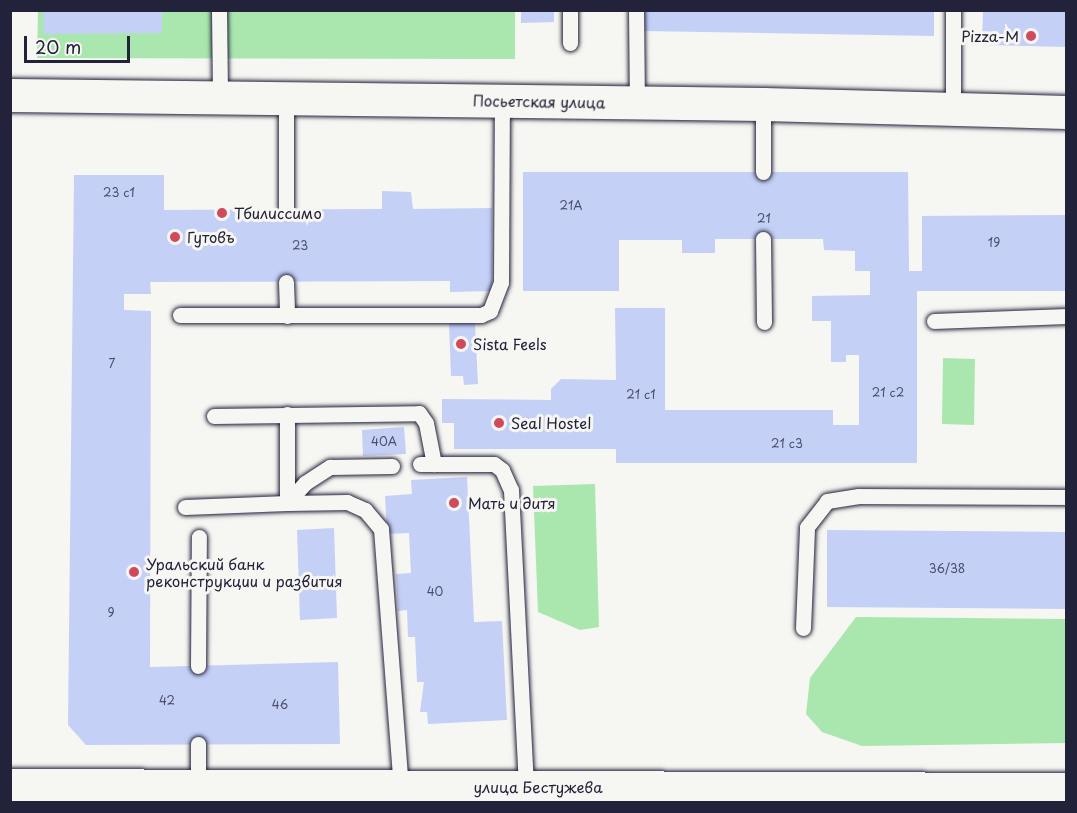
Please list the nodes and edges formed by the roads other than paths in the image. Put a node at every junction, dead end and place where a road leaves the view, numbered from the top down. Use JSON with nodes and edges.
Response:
{"nodes":[{"id":1,"x":219,"y":10,"type":"edge"},
{"id":2,"x":570,"y":10,"type":"edge"},
{"id":3,"x":636,"y":10,"type":"edge"},
{"id":4,"x":953,"y":10,"type":"edge"},
{"id":5,"x":570,"y":43,"type":"dead end"},
{"id":6,"x":10,"y":95,"type":"edge"},
{"id":7,"x":220,"y":98,"type":"junction"},
{"id":8,"x":286,"y":98,"type":"junction"},
{"id":9,"x":502,"y":101,"type":"junction"},
{"id":10,"x":637,"y":102,"type":"junction"},
{"id":11,"x":763,"y":104,"type":"junction"},
{"id":12,"x":953,"y":108,"type":"junction"},
{"id":13,"x":1066,"y":112,"type":"edge"},
{"id":14,"x":763,"y":172,"type":"dead end"},
{"id":15,"x":286,"y":209,"type":"dead end"},
{"id":16,"x":763,"y":239,"type":"dead end"},
{"id":17,"x":286,"y":282,"type":"dead end"},
{"id":18,"x":180,"y":315,"type":"dead end"},
{"id":19,"x":287,"y":316,"type":"junction"},
{"id":20,"x":1066,"y":316,"type":"edge"},
{"id":21,"x":934,"y":321,"type":"dead end"},
{"id":22,"x":764,"y":322,"type":"dead end"},
{"id":23,"x":287,"y":414,"type":"junction"},
{"id":24,"x":214,"y":416,"type":"dead end"},
{"id":25,"x":392,"y":466,"type":"dead end"},
{"id":26,"x":1066,"y":497,"type":"edge"},
{"id":27,"x":287,"y":503,"type":"junction"},
{"id":28,"x":185,"y":507,"type":"dead end"},
{"id":29,"x":199,"y":537,"type":"dead end"},
{"id":30,"x":803,"y":628,"type":"dead end"},
{"id":31,"x":198,"y":666,"type":"dead end"},
{"id":32,"x":198,"y":744,"type":"dead end"},
{"id":33,"x":10,"y":785,"type":"edge"},
{"id":34,"x":198,"y":785,"type":"junction"},
{"id":35,"x":526,"y":786,"type":"junction"},
{"id":36,"x":1066,"y":789,"type":"edge"},
{"id":37,"x":401,"y":794,"type":"edge"},
{"id":38,"x":589,"y":795,"type":"edge"},
{"id":39,"x":677,"y":795,"type":"edge"},
{"id":40,"x":870,"y":795,"type":"edge"}],
"edges":[{"from":1,"to":7,"type":"lane"},
{"from":2,"to":5,"type":"lane"},
{"from":3,"to":10,"type":"lane"},
{"from":4,"to":12,"type":"lane"},
{"from":6,"to":7,"type":"main road","name":"Посьетская улица"},
{"from":7,"to":8,"type":"main road","name":"Посьетская улица"},
{"from":8,"to":9,"type":"main road","name":"Посьетская улица"},
{"from":8,"to":15,"type":"lane"},
{"from":9,"to":10,"type":"main road","name":"Посьетская улица"},
{"from":9,"to":19,"type":"lane"},
{"from":10,"to":11,"type":"main road","name":"Посьетская улица"},
{"from":11,"to":12,"type":"main road","name":"Посьетская улица"},
{"from":11,"to":14,"type":"lane"},
{"from":12,"to":13,"type":"main road","name":"Посьетская улица"},
{"from":16,"to":22,"type":"lane"},
{"from":17,"to":19,"type":"lane"},
{"from":18,"to":19,"type":"lane"},
{"from":20,"to":21,"type":"lane"},
{"from":23,"to":24,"type":"lane"},
{"from":23,"to":27,"type":"lane"},
{"from":23,"to":35,"type":"lane"},
{"from":25,"to":27,"type":"lane"},
{"from":26,"to":30,"type":"lane"},
{"from":27,"to":28,"type":"lane"},
{"from":27,"to":37,"type":"lane"},
{"from":29,"to":31,"type":"lane"},
{"from":32,"to":34,"type":"lane"},
{"from":33,"to":34,"type":"main road","name":"улица Бестужева"},
{"from":34,"to":37,"type":"main road","name":"улица Бестужева"},
{"from":35,"to":37,"type":"main road","name":"улица Бестужева"},
{"from":35,"to":38,"type":"main road","name":"улица Бестужева"},
{"from":36,"to":40,"type":"main road","name":"улица Бестужева"},
{"from":38,"to":39,"type":"main road","name":"улица Бестужева"},
{"from":39,"to":40,"type":"main road","name":"улица Бестужева"}]}
